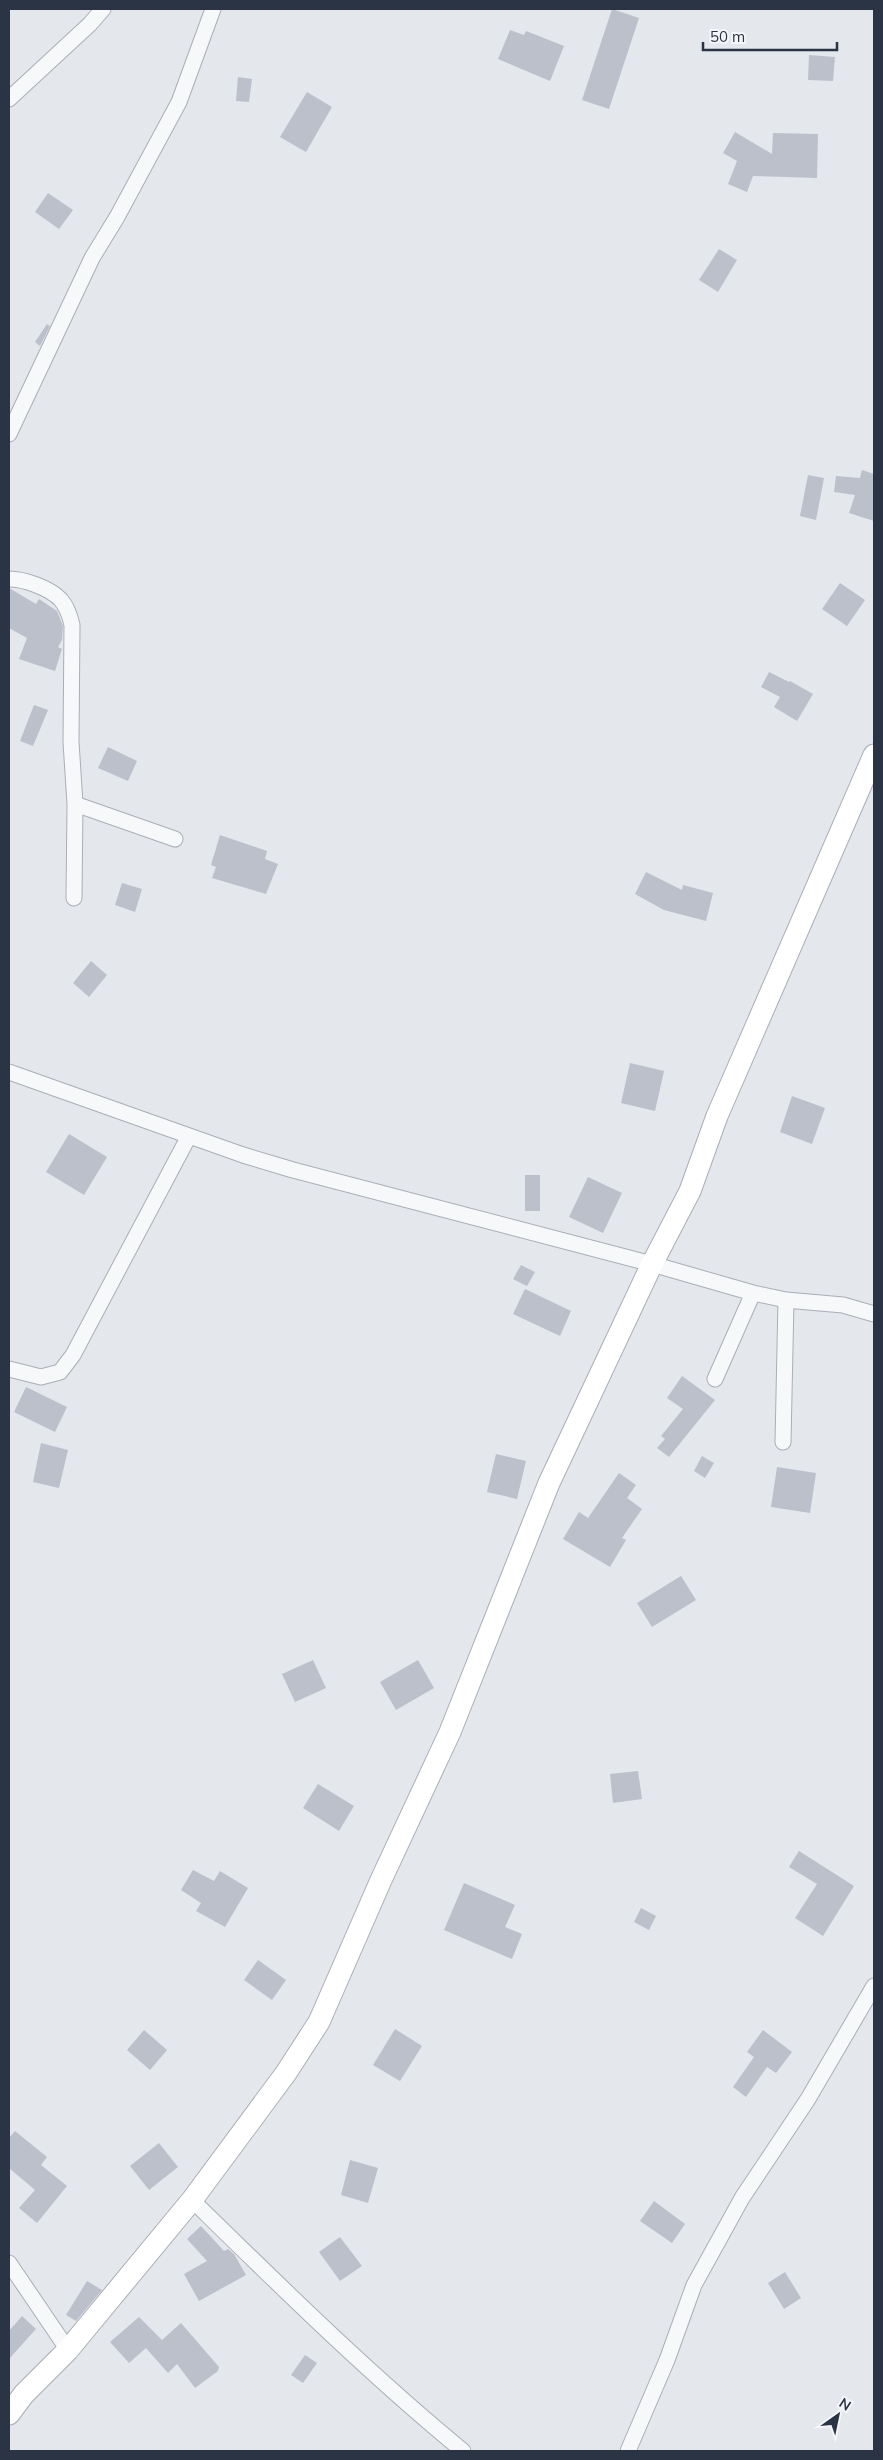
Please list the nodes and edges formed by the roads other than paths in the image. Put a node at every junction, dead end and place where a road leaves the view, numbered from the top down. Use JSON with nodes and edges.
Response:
{"nodes":[{"id":1,"x":103,"y":9,"type":"edge"},
{"id":2,"x":213,"y":9,"type":"edge"},
{"id":3,"x":9,"y":99,"type":"edge"},
{"id":4,"x":9,"y":434,"type":"edge"},
{"id":5,"x":9,"y":579,"type":"edge"},
{"id":6,"x":874,"y":755,"type":"edge"},
{"id":7,"x":75,"y":804,"type":"junction"},
{"id":8,"x":175,"y":839,"type":"dead end"},
{"id":9,"x":74,"y":898,"type":"dead end"},
{"id":10,"x":9,"y":1072,"type":"edge"},
{"id":11,"x":189,"y":1136,"type":"junction"},
{"id":12,"x":652,"y":1264,"type":"junction"},
{"id":13,"x":753,"y":1293,"type":"junction"},
{"id":14,"x":786,"y":1300,"type":"junction"},
{"id":15,"x":874,"y":1314,"type":"edge"},
{"id":16,"x":9,"y":1369,"type":"edge"},
{"id":17,"x":715,"y":1379,"type":"dead end"},
{"id":18,"x":783,"y":1442,"type":"dead end"},
{"id":19,"x":874,"y":1986,"type":"edge"},
{"id":20,"x":192,"y":2200,"type":"junction"},
{"id":21,"x":9,"y":2263,"type":"edge"},
{"id":22,"x":68,"y":2350,"type":"junction"},
{"id":23,"x":9,"y":2414,"type":"edge"},
{"id":24,"x":462,"y":2451,"type":"edge"},
{"id":25,"x":628,"y":2451,"type":"edge"}],
"edges":[{"from":1,"to":3,"type":"street"},
{"from":2,"to":4,"type":"street"},
{"from":5,"to":7,"type":"street"},
{"from":6,"to":12,"type":"street"},
{"from":7,"to":8,"type":"street"},
{"from":7,"to":9,"type":"street"},
{"from":10,"to":11,"type":"street"},
{"from":11,"to":12,"type":"street"},
{"from":11,"to":16,"type":"street"},
{"from":12,"to":13,"type":"street"},
{"from":12,"to":20,"type":"street"},
{"from":13,"to":14,"type":"street"},
{"from":13,"to":17,"type":"street"},
{"from":14,"to":15,"type":"street"},
{"from":14,"to":18,"type":"street"},
{"from":19,"to":25,"type":"street"},
{"from":20,"to":22,"type":"street"},
{"from":20,"to":24,"type":"street"},
{"from":21,"to":22,"type":"street"},
{"from":22,"to":23,"type":"street"}]}
